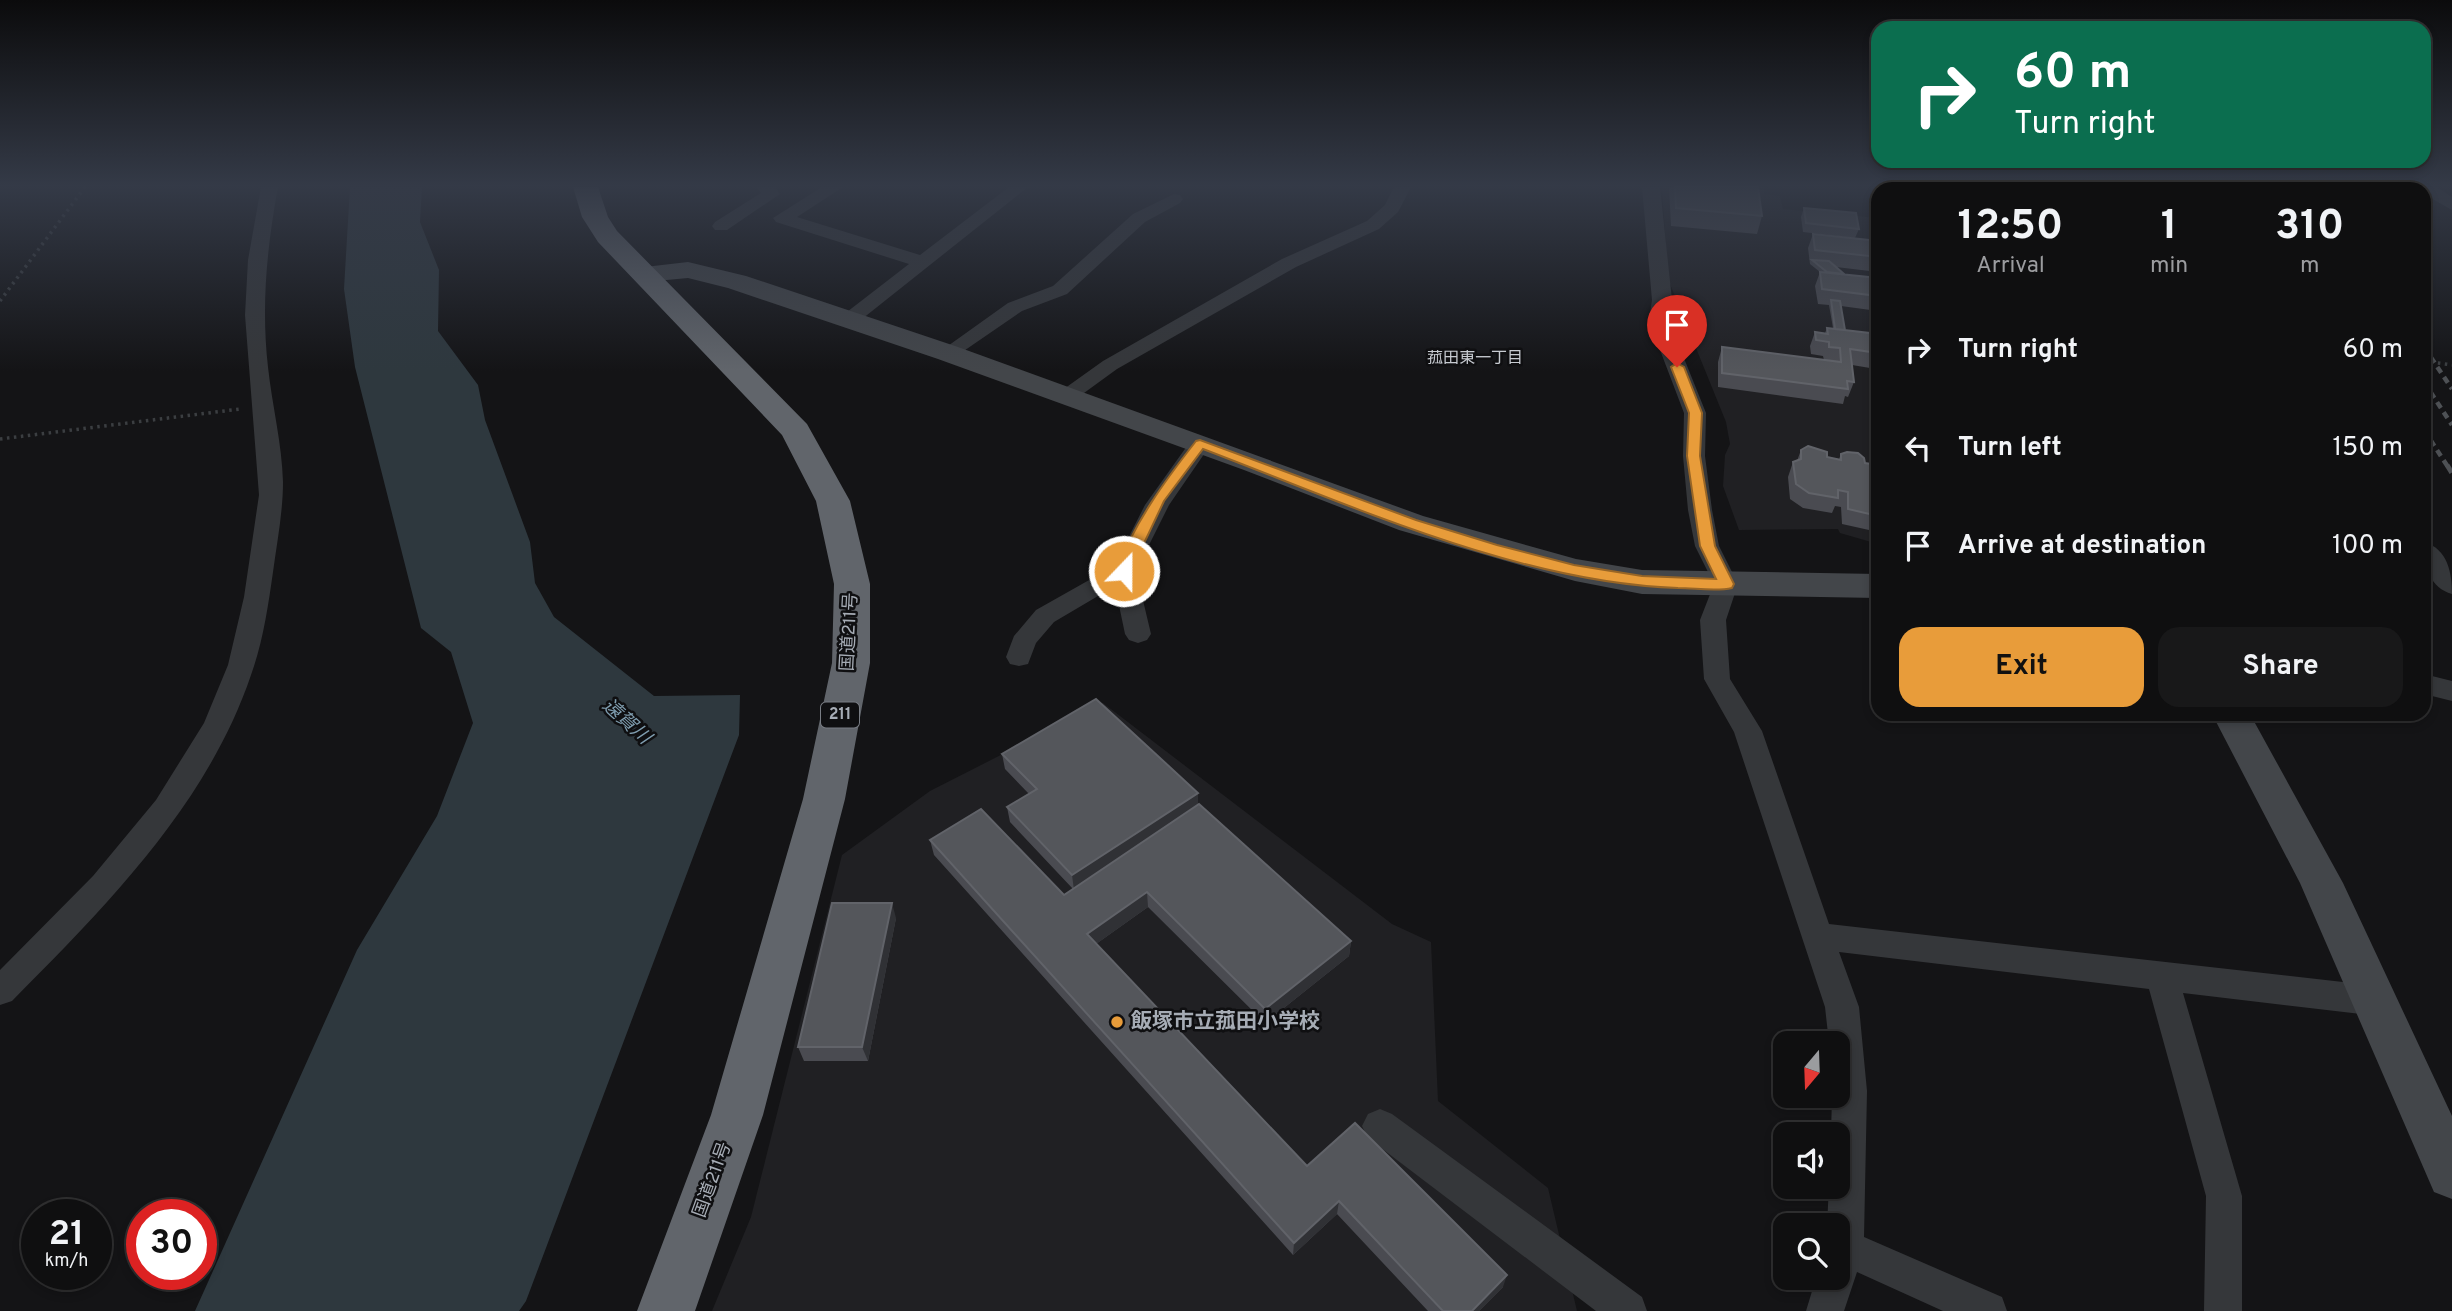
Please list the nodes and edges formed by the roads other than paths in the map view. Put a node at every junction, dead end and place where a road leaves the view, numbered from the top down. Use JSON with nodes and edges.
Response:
{"nodes":[{"id":1,"x":257,"y":248,"type":"edge"},
{"id":2,"x":619,"y":248,"type":"edge"},
{"id":3,"x":879,"y":248,"type":"edge"},
{"id":4,"x":941,"y":248,"type":"edge"},
{"id":5,"x":1106,"y":248,"type":"edge"},
{"id":6,"x":1322,"y":248,"type":"edge"},
{"id":7,"x":1657,"y":248,"type":"edge"},
{"id":8,"x":923,"y":262,"type":"junction"},
{"id":9,"x":645,"y":274,"type":"junction"},
{"id":10,"x":850,"y":319,"type":"junction"},
{"id":11,"x":948,"y":353,"type":"junction"},
{"id":12,"x":1066,"y":396,"type":"junction"},
{"id":13,"x":261,"y":406,"type":"joint"},
{"id":14,"x":1200,"y":444,"type":"junction"},
{"id":15,"x":2431,"y":559,"type":"edge"},
{"id":16,"x":1124,"y":571,"type":"junction"},
{"id":17,"x":1726,"y":584,"type":"junction"},
{"id":18,"x":1871,"y":586,"type":"edge"},
{"id":19,"x":2452,"y":586,"type":"edge"},
{"id":20,"x":1138,"y":634,"type":"dead end"},
{"id":21,"x":1019,"y":657,"type":"dead end"},
{"id":22,"x":2431,"y":686,"type":"edge"},
{"id":23,"x":2452,"y":691,"type":"edge"},
{"id":24,"x":2235,"y":721,"type":"edge"},
{"id":25,"x":2245,"y":721,"type":"edge"},
{"id":26,"x":2262,"y":767,"type":"junction"},
{"id":27,"x":1820,"y":936,"type":"junction"},
{"id":28,"x":2162,"y":975,"type":"junction"},
{"id":29,"x":0,"y":991,"type":"edge"},
{"id":30,"x":2378,"y":1001,"type":"junction"},
{"id":31,"x":1380,"y":1126,"type":"dead end"},
{"id":32,"x":2452,"y":1174,"type":"edge"},
{"id":33,"x":1842,"y":1213,"type":"edge"},
{"id":34,"x":1850,"y":1269,"type":"edge"},
{"id":35,"x":1832,"y":1290,"type":"edge"},
{"id":36,"x":666,"y":1311,"type":"edge"},
{"id":37,"x":1628,"y":1311,"type":"edge"},
{"id":38,"x":1825,"y":1311,"type":"edge"},
{"id":39,"x":1988,"y":1311,"type":"edge"},
{"id":40,"x":2222,"y":1311,"type":"edge"}],
"edges":[{"from":1,"to":13,"type":"street"},
{"from":2,"to":9,"type":"highway","name":"国道211号","number":"211"},
{"from":3,"to":8,"type":"street"},
{"from":4,"to":8,"type":"street"},
{"from":5,"to":11,"type":"street"},
{"from":6,"to":12,"type":"street"},
{"from":7,"to":17,"type":"street"},
{"from":8,"to":10,"type":"street"},
{"from":9,"to":10,"type":"street"},
{"from":9,"to":36,"type":"highway","name":"国道211号","number":"211"},
{"from":10,"to":11,"type":"street"},
{"from":11,"to":12,"type":"street"},
{"from":12,"to":14,"type":"street"},
{"from":13,"to":29,"type":"street"},
{"from":14,"to":16,"type":"street"},
{"from":14,"to":17,"type":"street"},
{"from":15,"to":19,"type":"street"},
{"from":16,"to":20,"type":"street"},
{"from":16,"to":21,"type":"street"},
{"from":17,"to":18,"type":"street"},
{"from":17,"to":27,"type":"street"},
{"from":22,"to":23,"type":"street"},
{"from":24,"to":26,"type":"street"},
{"from":25,"to":26,"type":"street"},
{"from":26,"to":30,"type":"street"},
{"from":27,"to":28,"type":"street"},
{"from":27,"to":33,"type":"street"},
{"from":28,"to":30,"type":"street"},
{"from":28,"to":40,"type":"street"},
{"from":30,"to":32,"type":"street"},
{"from":31,"to":37,"type":"street"},
{"from":34,"to":39,"type":"street"},
{"from":35,"to":38,"type":"street"}]}
